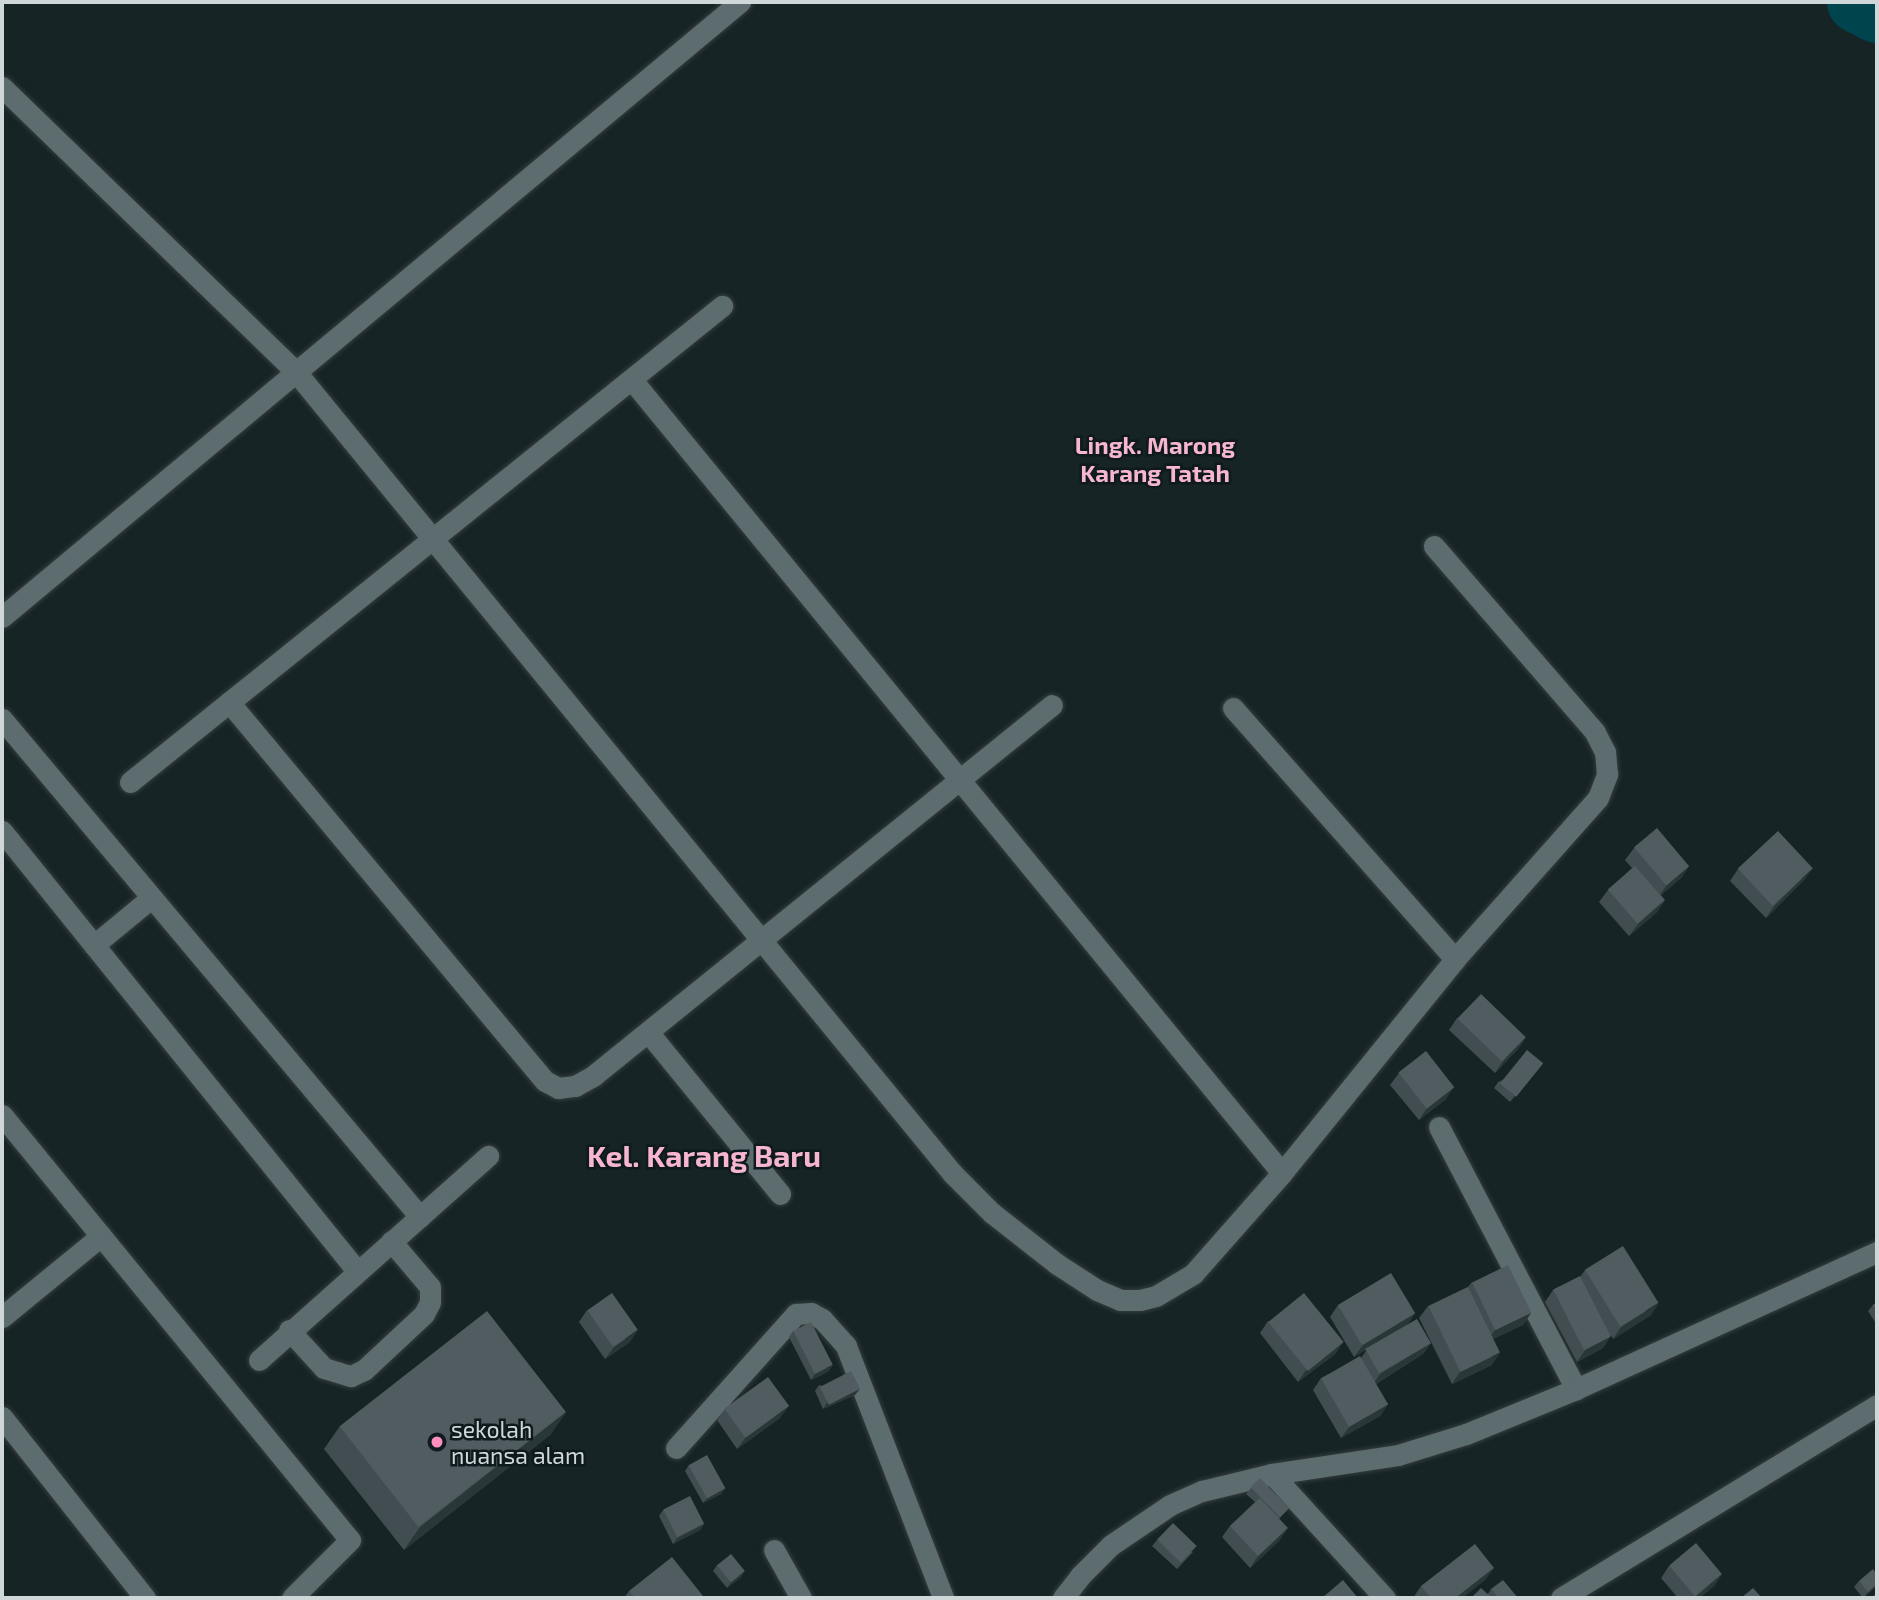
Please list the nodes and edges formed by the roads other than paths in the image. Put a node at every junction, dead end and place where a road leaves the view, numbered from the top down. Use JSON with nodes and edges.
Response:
{"nodes":[{"id":1,"x":740,"y":2,"type":"edge"},
{"id":2,"x":2,"y":87,"type":"edge"},
{"id":3,"x":722,"y":306,"type":"dead end"},
{"id":4,"x":296,"y":372,"type":"junction"},
{"id":5,"x":632,"y":380,"type":"junction"},
{"id":6,"x":434,"y":540,"type":"junction"},
{"id":7,"x":1434,"y":546,"type":"dead end"},
{"id":8,"x":2,"y":617,"type":"edge"},
{"id":9,"x":229,"y":702,"type":"junction"},
{"id":10,"x":1052,"y":705,"type":"dead end"},
{"id":11,"x":1233,"y":708,"type":"dead end"},
{"id":12,"x":2,"y":719,"type":"edge"},
{"id":13,"x":961,"y":780,"type":"junction"},
{"id":14,"x":130,"y":782,"type":"dead end"},
{"id":15,"x":2,"y":831,"type":"edge"},
{"id":16,"x":151,"y":898,"type":"junction"},
{"id":17,"x":761,"y":940,"type":"junction"},
{"id":18,"x":94,"y":945,"type":"junction"},
{"id":19,"x":1455,"y":959,"type":"junction"},
{"id":20,"x":648,"y":1032,"type":"junction"},
{"id":21,"x":2,"y":1115,"type":"edge"},
{"id":22,"x":1438,"y":1127,"type":"dead end"},
{"id":23,"x":488,"y":1156,"type":"dead end"},
{"id":24,"x":1282,"y":1172,"type":"junction"},
{"id":25,"x":780,"y":1194,"type":"dead end"},
{"id":26,"x":420,"y":1217,"type":"junction"},
{"id":27,"x":101,"y":1236,"type":"junction"},
{"id":28,"x":391,"y":1241,"type":"junction"},
{"id":29,"x":1877,"y":1252,"type":"edge"},
{"id":30,"x":357,"y":1271,"type":"junction"},
{"id":31,"x":2,"y":1317,"type":"edge"},
{"id":32,"x":289,"y":1331,"type":"junction"},
{"id":33,"x":259,"y":1360,"type":"dead end"},
{"id":34,"x":1576,"y":1389,"type":"junction"},
{"id":35,"x":1877,"y":1405,"type":"edge"},
{"id":36,"x":2,"y":1417,"type":"edge"},
{"id":37,"x":676,"y":1448,"type":"dead end"},
{"id":38,"x":1272,"y":1474,"type":"junction"},
{"id":39,"x":774,"y":1550,"type":"dead end"},
{"id":40,"x":145,"y":1598,"type":"edge"},
{"id":41,"x":292,"y":1598,"type":"edge"},
{"id":42,"x":801,"y":1598,"type":"edge"},
{"id":43,"x":943,"y":1598,"type":"edge"},
{"id":44,"x":1063,"y":1598,"type":"edge"},
{"id":45,"x":1385,"y":1598,"type":"edge"},
{"id":46,"x":1561,"y":1598,"type":"edge"}],
"edges":[{"from":1,"to":4,"type":"street"},
{"from":2,"to":4,"type":"street"},
{"from":3,"to":5,"type":"street"},
{"from":4,"to":6,"type":"street"},
{"from":4,"to":8,"type":"street"},
{"from":5,"to":6,"type":"street"},
{"from":5,"to":13,"type":"street"},
{"from":6,"to":9,"type":"street"},
{"from":6,"to":17,"type":"street"},
{"from":7,"to":19,"type":"street"},
{"from":9,"to":14,"type":"street"},
{"from":9,"to":20,"type":"street"},
{"from":10,"to":13,"type":"street"},
{"from":11,"to":19,"type":"street"},
{"from":12,"to":16,"type":"street"},
{"from":13,"to":17,"type":"street"},
{"from":13,"to":24,"type":"street"},
{"from":15,"to":18,"type":"street"},
{"from":16,"to":18,"type":"street"},
{"from":16,"to":26,"type":"street"},
{"from":17,"to":20,"type":"street"},
{"from":17,"to":24,"type":"street"},
{"from":18,"to":30,"type":"street"},
{"from":19,"to":24,"type":"street"},
{"from":20,"to":25,"type":"street"},
{"from":21,"to":27,"type":"street"},
{"from":22,"to":34,"type":"street"},
{"from":23,"to":26,"type":"street"},
{"from":26,"to":28,"type":"street"},
{"from":27,"to":31,"type":"street"},
{"from":27,"to":41,"type":"street"},
{"from":28,"to":30,"type":"street"},
{"from":28,"to":32,"type":"street"},
{"from":29,"to":34,"type":"street"},
{"from":30,"to":32,"type":"street"},
{"from":32,"to":33,"type":"street"},
{"from":34,"to":38,"type":"street"},
{"from":35,"to":46,"type":"street"},
{"from":36,"to":40,"type":"street"},
{"from":37,"to":43,"type":"street"},
{"from":38,"to":44,"type":"street"},
{"from":38,"to":45,"type":"street"},
{"from":39,"to":42,"type":"street"}]}
